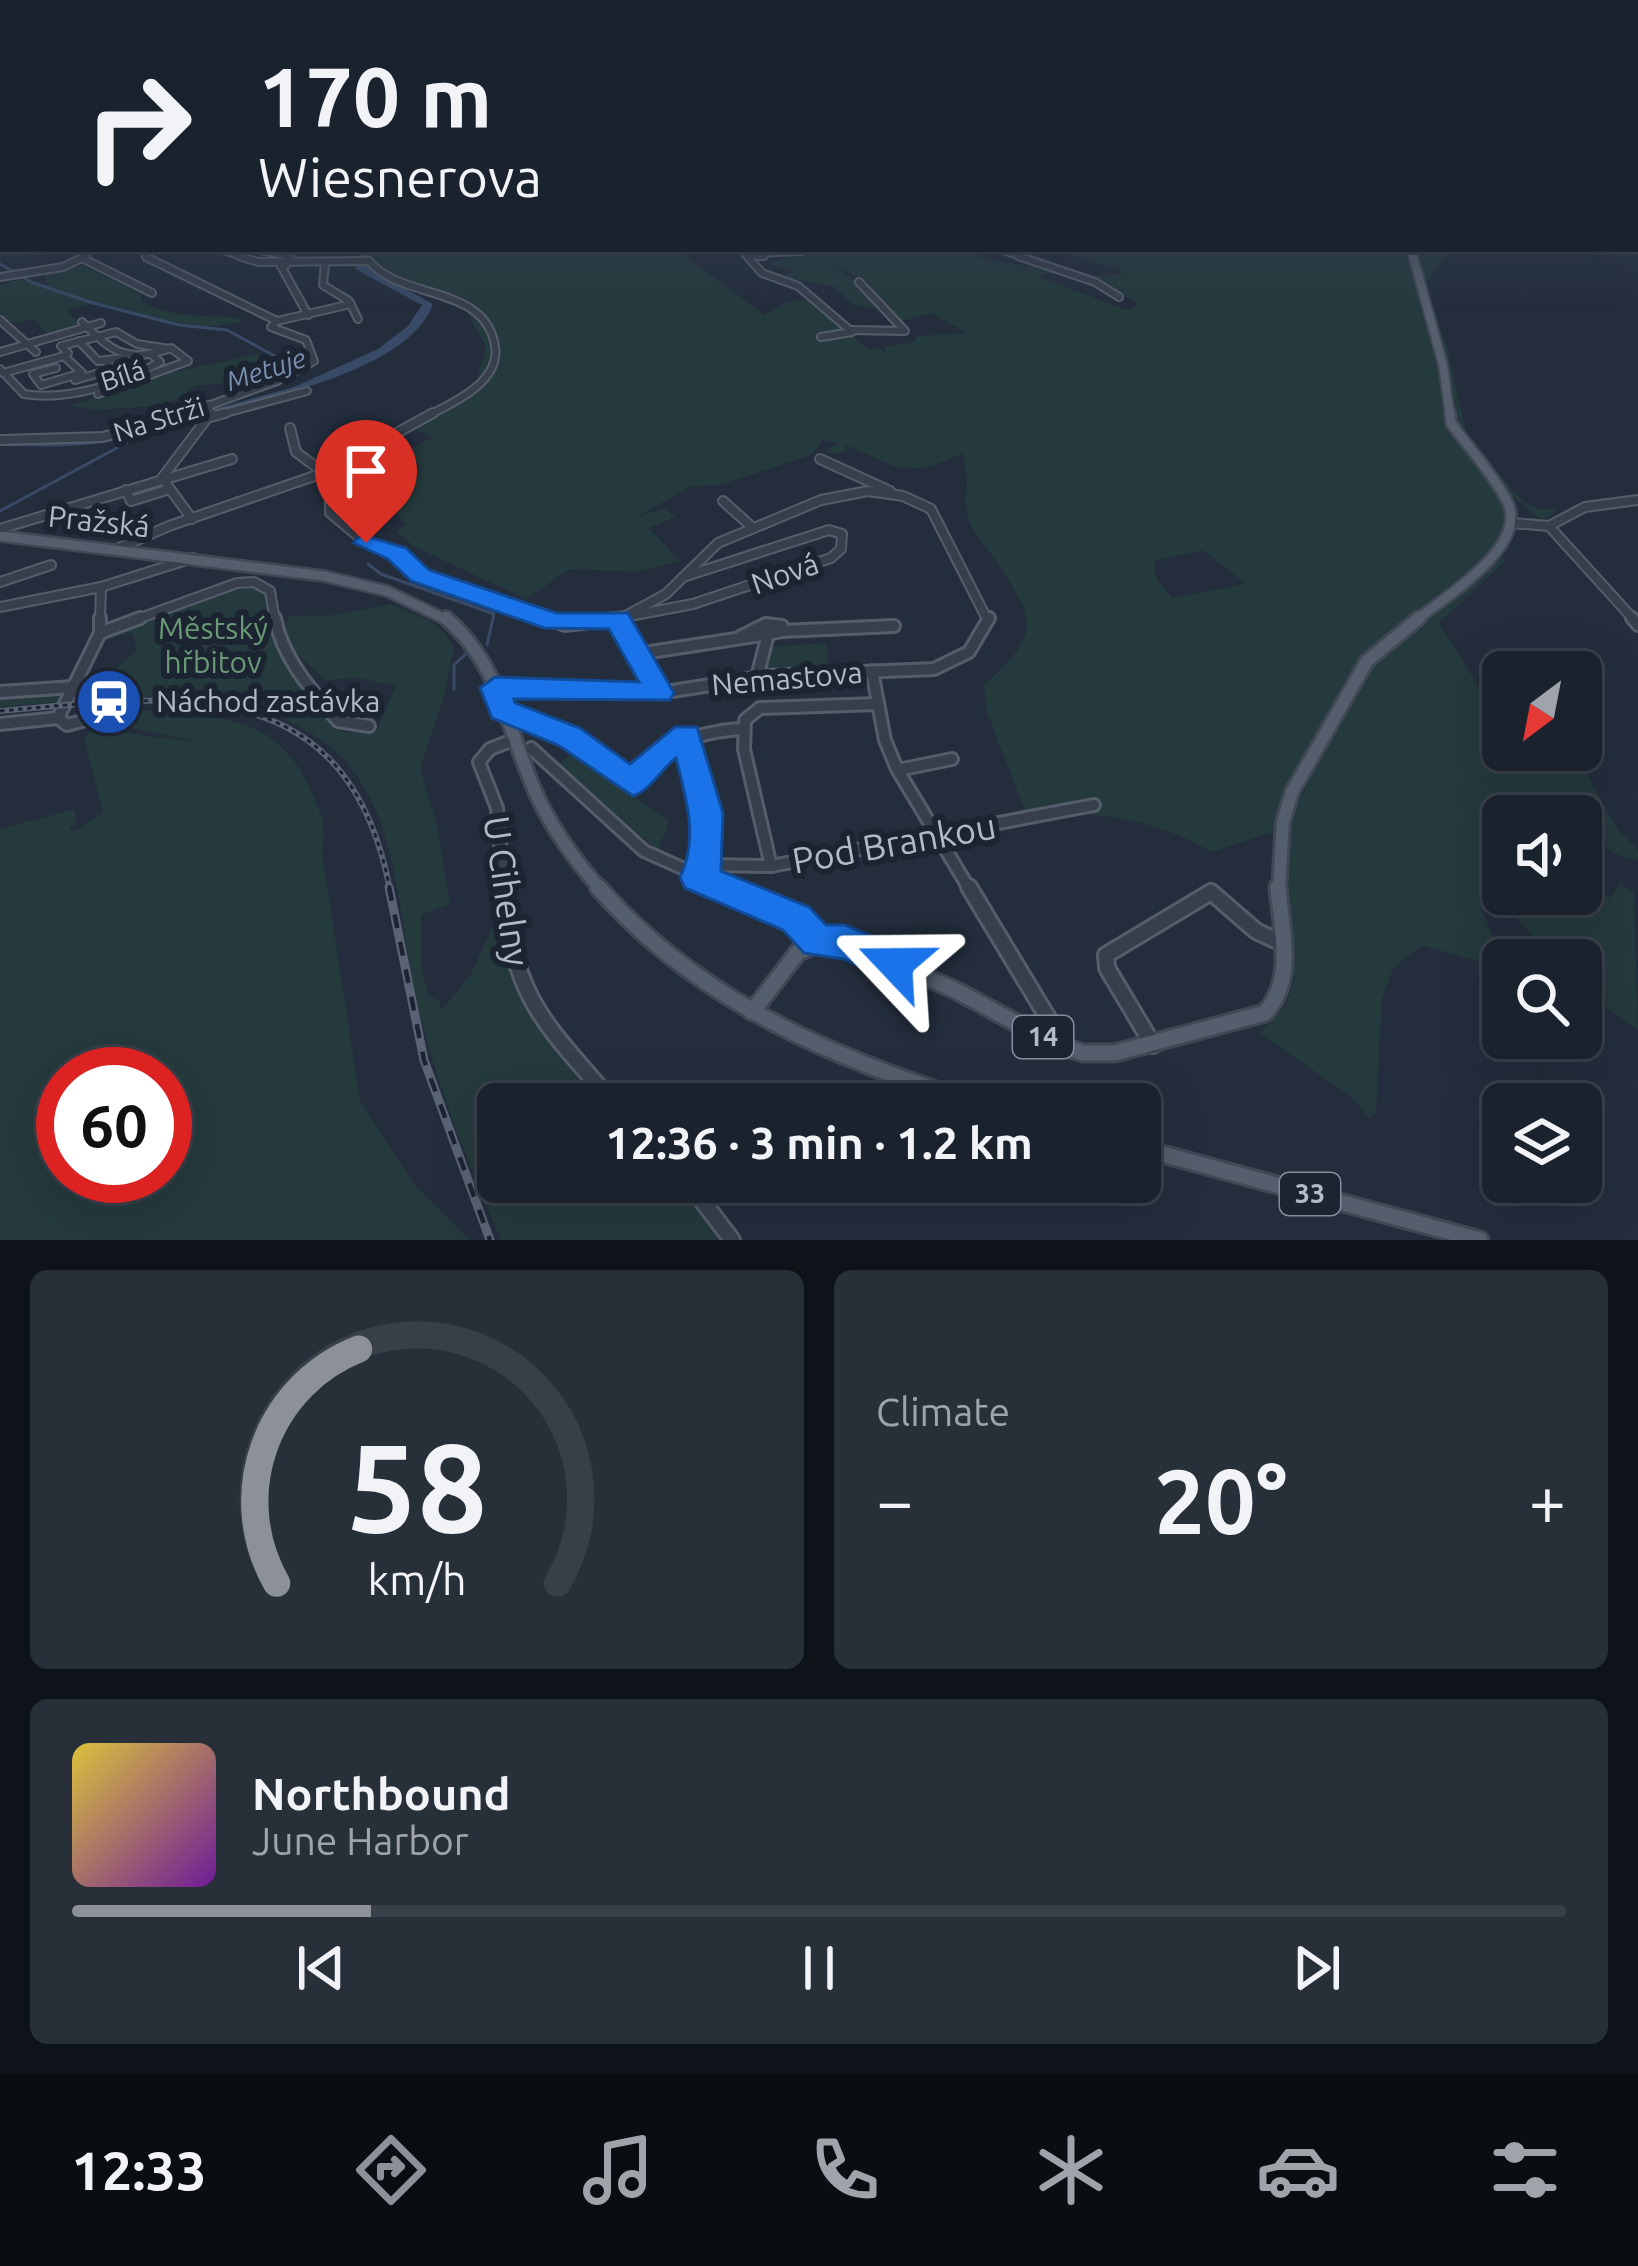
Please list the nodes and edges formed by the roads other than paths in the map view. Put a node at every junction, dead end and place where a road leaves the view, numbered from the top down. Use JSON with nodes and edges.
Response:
{"nodes":[{"id":1,"x":85,"y":252,"type":"edge"},
{"id":2,"x":218,"y":252,"type":"edge"},
{"id":3,"x":220,"y":252,"type":"edge"},
{"id":4,"x":263,"y":252,"type":"edge"},
{"id":5,"x":341,"y":252,"type":"edge"},
{"id":6,"x":374,"y":252,"type":"edge"},
{"id":7,"x":743,"y":252,"type":"edge"},
{"id":8,"x":744,"y":252,"type":"edge"},
{"id":9,"x":802,"y":252,"type":"edge"},
{"id":10,"x":1006,"y":252,"type":"edge"},
{"id":11,"x":1412,"y":252,"type":"edge"},
{"id":12,"x":146,"y":257,"type":"dead end"},
{"id":13,"x":84,"y":260,"type":"junction"},
{"id":14,"x":368,"y":261,"type":"junction"},
{"id":15,"x":296,"y":263,"type":"junction"},
{"id":16,"x":314,"y":263,"type":"junction"},
{"id":17,"x":330,"y":263,"type":"junction"},
{"id":18,"x":281,"y":266,"type":"junction"},
{"id":19,"x":0,"y":277,"type":"edge"},
{"id":20,"x":859,"y":282,"type":"dead end"},
{"id":21,"x":152,"y":293,"type":"dead end"},
{"id":22,"x":1119,"y":297,"type":"dead end"},
{"id":23,"x":350,"y":304,"type":"junction"},
{"id":24,"x":308,"y":315,"type":"junction"},
{"id":25,"x":358,"y":319,"type":"dead end"},
{"id":26,"x":0,"y":320,"type":"edge"},
{"id":27,"x":278,"y":321,"type":"junction"},
{"id":28,"x":101,"y":323,"type":"dead end"},
{"id":29,"x":85,"y":324,"type":"junction"},
{"id":30,"x":851,"y":330,"type":"junction"},
{"id":31,"x":96,"y":336,"type":"junction"},
{"id":32,"x":821,"y":337,"type":"dead end"},
{"id":33,"x":79,"y":341,"type":"junction"},
{"id":34,"x":28,"y":344,"type":"junction"},
{"id":35,"x":169,"y":349,"type":"junction"},
{"id":36,"x":0,"y":351,"type":"edge"},
{"id":37,"x":36,"y":352,"type":"dead end"},
{"id":38,"x":152,"y":355,"type":"junction"},
{"id":39,"x":64,"y":356,"type":"junction"},
{"id":40,"x":53,"y":364,"type":"junction"},
{"id":41,"x":105,"y":364,"type":"junction"},
{"id":42,"x":3,"y":370,"type":"edge"},
{"id":43,"x":145,"y":370,"type":"junction"},
{"id":44,"x":82,"y":373,"type":"junction"},
{"id":45,"x":70,"y":383,"type":"junction"},
{"id":46,"x":307,"y":391,"type":"dead end"},
{"id":47,"x":98,"y":394,"type":"dead end"},
{"id":48,"x":210,"y":411,"type":"junction"},
{"id":49,"x":290,"y":428,"type":"dead end"},
{"id":50,"x":0,"y":440,"type":"edge"},
{"id":51,"x":232,"y":459,"type":"dead end"},
{"id":52,"x":820,"y":459,"type":"dead end"},
{"id":53,"x":324,"y":473,"type":"junction"},
{"id":54,"x":162,"y":478,"type":"junction"},
{"id":55,"x":170,"y":489,"type":"junction"},
{"id":56,"x":126,"y":490,"type":"junction"},
{"id":57,"x":894,"y":494,"type":"junction"},
{"id":58,"x":723,"y":500,"type":"dead end"},
{"id":59,"x":1638,"y":500,"type":"edge"},
{"id":60,"x":192,"y":519,"type":"junction"},
{"id":61,"x":1512,"y":523,"type":"junction"},
{"id":62,"x":1549,"y":526,"type":"junction"},
{"id":63,"x":753,"y":528,"type":"junction"},
{"id":64,"x":0,"y":532,"type":"edge"},
{"id":65,"x":119,"y":548,"type":"junction"},
{"id":66,"x":193,"y":558,"type":"junction"},
{"id":67,"x":51,"y":565,"type":"dead end"},
{"id":68,"x":683,"y":578,"type":"junction"},
{"id":69,"x":0,"y":582,"type":"edge"},
{"id":70,"x":101,"y":587,"type":"junction"},
{"id":71,"x":0,"y":607,"type":"edge"},
{"id":72,"x":618,"y":620,"type":"junction"},
{"id":73,"x":1638,"y":625,"type":"edge"},
{"id":74,"x":894,"y":626,"type":"dead end"},
{"id":75,"x":782,"y":631,"type":"junction"},
{"id":76,"x":100,"y":634,"type":"junction"},
{"id":77,"x":768,"y":634,"type":"junction"},
{"id":78,"x":740,"y":638,"type":"junction"},
{"id":79,"x":637,"y":654,"type":"junction"},
{"id":80,"x":872,"y":671,"type":"junction"},
{"id":81,"x":757,"y":677,"type":"junction"},
{"id":82,"x":73,"y":687,"type":"junction"},
{"id":83,"x":495,"y":688,"type":"junction"},
{"id":84,"x":1,"y":693,"type":"edge"},
{"id":85,"x":660,"y":693,"type":"junction"},
{"id":86,"x":878,"y":704,"type":"junction"},
{"id":87,"x":126,"y":709,"type":"dead end"},
{"id":88,"x":503,"y":710,"type":"junction"},
{"id":89,"x":58,"y":718,"type":"junction"},
{"id":90,"x":0,"y":724,"type":"edge"},
{"id":91,"x":368,"y":726,"type":"dead end"},
{"id":92,"x":740,"y":729,"type":"junction"},
{"id":93,"x":686,"y":735,"type":"junction"},
{"id":94,"x":513,"y":740,"type":"junction"},
{"id":95,"x":531,"y":748,"type":"dead end"},
{"id":96,"x":952,"y":759,"type":"dead end"},
{"id":97,"x":898,"y":770,"type":"junction"},
{"id":98,"x":1094,"y":806,"type":"dead end"},
{"id":99,"x":937,"y":837,"type":"junction"},
{"id":100,"x":771,"y":866,"type":"junction"},
{"id":101,"x":702,"y":871,"type":"junction"},
{"id":102,"x":817,"y":941,"type":"junction"},
{"id":103,"x":1284,"y":944,"type":"junction"},
{"id":104,"x":752,"y":1012,"type":"junction"},
{"id":105,"x":1054,"y":1044,"type":"junction"},
{"id":106,"x":1153,"y":1045,"type":"junction"},
{"id":107,"x":596,"y":1083,"type":"edge"},
{"id":108,"x":916,"y":1083,"type":"edge"},
{"id":109,"x":1161,"y":1154,"type":"edge"},
{"id":110,"x":704,"y":1203,"type":"edge"},
{"id":111,"x":732,"y":1240,"type":"edge"},
{"id":112,"x":1480,"y":1240,"type":"edge"}],
"edges":[{"from":1,"to":13,"type":"street"},
{"from":2,"to":18,"type":"street"},
{"from":3,"to":15,"type":"street"},
{"from":4,"to":16,"type":"street"},
{"from":5,"to":17,"type":"street"},
{"from":6,"to":14,"type":"street"},
{"from":7,"to":30,"type":"street"},
{"from":8,"to":9,"type":"street"},
{"from":10,"to":22,"type":"street"},
{"from":11,"to":61,"type":"main road"},
{"from":12,"to":27,"type":"street"},
{"from":13,"to":19,"type":"street"},
{"from":13,"to":21,"type":"street"},
{"from":14,"to":17,"type":"street"},
{"from":14,"to":53,"type":"street"},
{"from":15,"to":16,"type":"street"},
{"from":15,"to":18,"type":"street"},
{"from":16,"to":17,"type":"street"},
{"from":17,"to":23,"type":"street"},
{"from":18,"to":24,"type":"street"},
{"from":20,"to":30,"type":"street"},
{"from":23,"to":24,"type":"street"},
{"from":23,"to":25,"type":"street"},
{"from":24,"to":27,"type":"street"},
{"from":26,"to":34,"type":"street"},
{"from":27,"to":48,"type":"street","name":"Na Strži"},
{"from":28,"to":29,"type":"street"},
{"from":29,"to":31,"type":"street"},
{"from":29,"to":34,"type":"street"},
{"from":30,"to":32,"type":"street"},
{"from":31,"to":33,"type":"street"},
{"from":31,"to":35,"type":"street"},
{"from":31,"to":38,"type":"street"},
{"from":33,"to":39,"type":"street"},
{"from":33,"to":41,"type":"street"},
{"from":34,"to":36,"type":"street"},
{"from":34,"to":37,"type":"street"},
{"from":35,"to":38,"type":"street"},
{"from":35,"to":47,"type":"street"},
{"from":38,"to":43,"type":"street","name":"Bílá"},
{"from":39,"to":40,"type":"street"},
{"from":39,"to":44,"type":"street"},
{"from":40,"to":42,"type":"street"},
{"from":40,"to":45,"type":"street"},
{"from":40,"to":45,"type":"street"},
{"from":41,"to":43,"type":"street"},
{"from":41,"to":44,"type":"street"},
{"from":41,"to":45,"type":"street"},
{"from":42,"to":45,"type":"street"},
{"from":43,"to":45,"type":"street","name":"Bílá"},
{"from":44,"to":45,"type":"street"},
{"from":46,"to":48,"type":"street"},
{"from":48,"to":50,"type":"street","name":"Na Strži"},
{"from":48,"to":54,"type":"street"},
{"from":49,"to":53,"type":"street"},
{"from":51,"to":54,"type":"street"},
{"from":52,"to":57,"type":"street"},
{"from":53,"to":60,"type":"street"},
{"from":53,"to":72,"type":"street"},
{"from":54,"to":55,"type":"street"},
{"from":54,"to":56,"type":"street"},
{"from":55,"to":56,"type":"street"},
{"from":55,"to":60,"type":"street"},
{"from":56,"to":64,"type":"street"},
{"from":57,"to":63,"type":"street"},
{"from":57,"to":80,"type":"street","name":"Nemastova"},
{"from":58,"to":63,"type":"street"},
{"from":59,"to":62,"type":"street"},
{"from":60,"to":65,"type":"street"},
{"from":61,"to":62,"type":"street"},
{"from":61,"to":103,"type":"main road","number":"14"},
{"from":62,"to":73,"type":"street"},
{"from":63,"to":68,"type":"street"},
{"from":64,"to":65,"type":"main road","name":"Pražská"},
{"from":65,"to":66,"type":"main road","name":"Pražská"},
{"from":66,"to":70,"type":"street"},
{"from":66,"to":83,"type":"main road","name":"Pražská"},
{"from":67,"to":69,"type":"street"},
{"from":68,"to":72,"type":"street"},
{"from":68,"to":72,"type":"street","name":"Nová"},
{"from":70,"to":71,"type":"street"},
{"from":70,"to":76,"type":"street"},
{"from":72,"to":79,"type":"street"},
{"from":74,"to":75,"type":"street"},
{"from":75,"to":77,"type":"street"},
{"from":75,"to":78,"type":"street"},
{"from":76,"to":82,"type":"street"},
{"from":76,"to":91,"type":"street"},
{"from":77,"to":78,"type":"street"},
{"from":77,"to":81,"type":"street"},
{"from":78,"to":79,"type":"street"},
{"from":79,"to":85,"type":"street"},
{"from":80,"to":81,"type":"street","name":"Nemastova"},
{"from":80,"to":86,"type":"street"},
{"from":81,"to":85,"type":"street","name":"Nemastova"},
{"from":82,"to":84,"type":"street"},
{"from":82,"to":89,"type":"street"},
{"from":83,"to":85,"type":"street","name":"Nemastova"},
{"from":83,"to":88,"type":"main road","name":"Pražská"},
{"from":86,"to":92,"type":"street"},
{"from":86,"to":97,"type":"street"},
{"from":87,"to":89,"type":"street"},
{"from":88,"to":93,"type":"street"},
{"from":88,"to":94,"type":"main road","name":"Pražská"},
{"from":89,"to":90,"type":"street"},
{"from":92,"to":93,"type":"street"},
{"from":92,"to":100,"type":"street"},
{"from":93,"to":101,"type":"street"},
{"from":94,"to":104,"type":"main road","name":"Pražská"},
{"from":94,"to":107,"type":"street","name":"U Cihelny"},
{"from":95,"to":101,"type":"street"},
{"from":96,"to":97,"type":"street"},
{"from":97,"to":99,"type":"street"},
{"from":98,"to":99,"type":"street","name":"Pod Brankou"},
{"from":99,"to":100,"type":"street","name":"Pod Brankou"},
{"from":99,"to":105,"type":"street"},
{"from":100,"to":101,"type":"street","name":"Pod Brankou"},
{"from":101,"to":102,"type":"street"},
{"from":102,"to":104,"type":"main road"},
{"from":102,"to":105,"type":"main road","number":"14"},
{"from":103,"to":106,"type":"main road","number":"14"},
{"from":103,"to":106,"type":"street"},
{"from":104,"to":108,"type":"main road","name":"Pražská"},
{"from":105,"to":106,"type":"main road","number":"14"},
{"from":109,"to":112,"type":"main road","number":"33"},
{"from":110,"to":111,"type":"street"}]}
